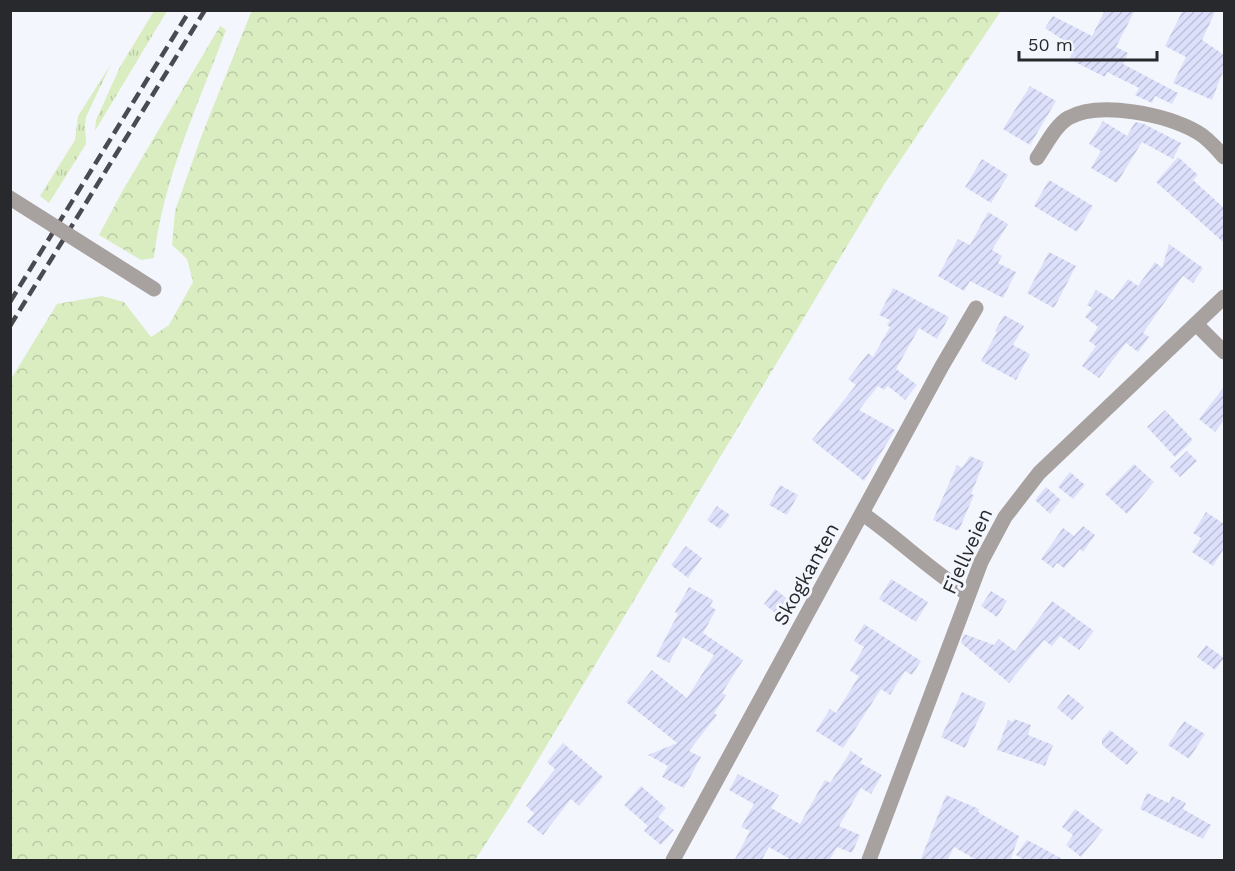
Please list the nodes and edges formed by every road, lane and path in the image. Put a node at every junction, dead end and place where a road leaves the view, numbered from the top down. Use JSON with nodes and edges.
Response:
{"nodes":[{"id":1,"x":1224,"y":157,"type":"edge"},
{"id":2,"x":1037,"y":158,"type":"dead end"},
{"id":3,"x":10,"y":198,"type":"edge"},
{"id":4,"x":154,"y":289,"type":"dead end"},
{"id":5,"x":1224,"y":297,"type":"edge"},
{"id":6,"x":976,"y":308,"type":"dead end"},
{"id":7,"x":1196,"y":324,"type":"junction"},
{"id":8,"x":1224,"y":352,"type":"edge"},
{"id":9,"x":863,"y":514,"type":"junction"},
{"id":10,"x":968,"y":594,"type":"junction"},
{"id":11,"x":673,"y":861,"type":"edge"},
{"id":12,"x":869,"y":861,"type":"edge"}],
"edges":[{"from":1,"to":2,"type":"street"},
{"from":3,"to":4,"type":"street","bridge":true},
{"from":5,"to":7,"type":"street","name":"Fjellveien"},
{"from":6,"to":9,"type":"street","name":"Skogkanten"},
{"from":7,"to":8,"type":"street"},
{"from":7,"to":10,"type":"street","name":"Fjellveien"},
{"from":9,"to":10,"type":"street"},
{"from":9,"to":11,"type":"street","name":"Skogkanten"},
{"from":10,"to":12,"type":"street","name":"Fjellveien"}]}
